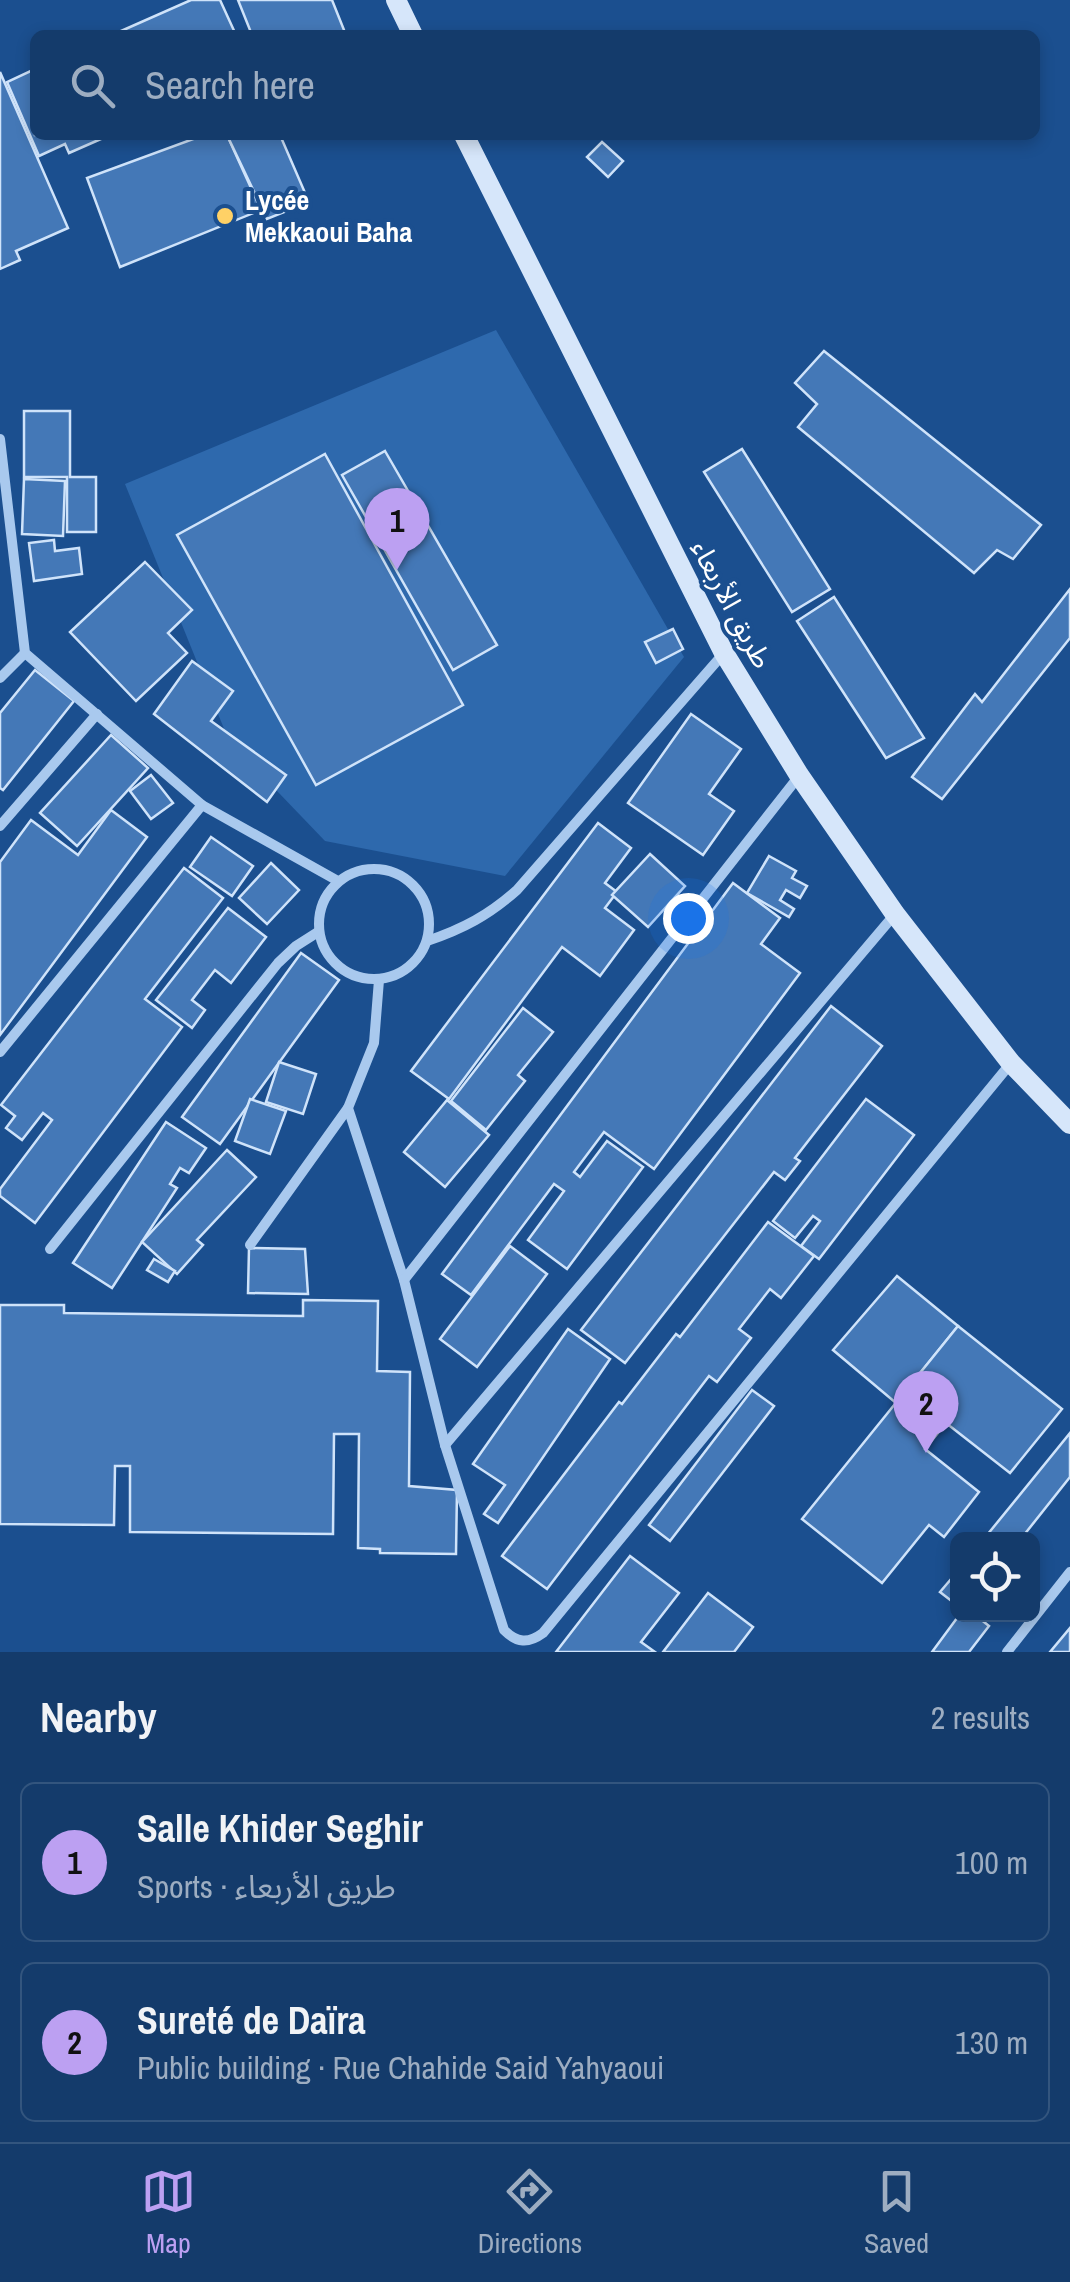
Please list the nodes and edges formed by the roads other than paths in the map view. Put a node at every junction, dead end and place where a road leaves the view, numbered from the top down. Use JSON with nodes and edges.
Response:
{"nodes":[{"id":1,"x":396,"y":0,"type":"edge"},
{"id":2,"x":411,"y":30,"type":"edge"},
{"id":3,"x":467,"y":140,"type":"edge"},
{"id":4,"x":0,"y":440,"type":"edge"},
{"id":5,"x":25,"y":652,"type":"junction"},
{"id":6,"x":724,"y":653,"type":"junction"},
{"id":7,"x":0,"y":678,"type":"edge"},
{"id":8,"x":97,"y":714,"type":"junction"},
{"id":9,"x":800,"y":776,"type":"junction"},
{"id":10,"x":202,"y":805,"type":"junction"},
{"id":11,"x":0,"y":826,"type":"edge"},
{"id":12,"x":338,"y":881,"type":"junction"},
{"id":13,"x":895,"y":914,"type":"junction"},
{"id":14,"x":318,"y":932,"type":"junction"},
{"id":15,"x":427,"y":941,"type":"junction"},
{"id":16,"x":379,"y":980,"type":"junction"},
{"id":17,"x":0,"y":1052,"type":"edge"},
{"id":18,"x":1012,"y":1063,"type":"junction"},
{"id":19,"x":348,"y":1108,"type":"junction"},
{"id":20,"x":1070,"y":1124,"type":"edge"},
{"id":21,"x":250,"y":1245,"type":"dead end"},
{"id":22,"x":50,"y":1249,"type":"dead end"},
{"id":23,"x":404,"y":1280,"type":"junction"},
{"id":24,"x":446,"y":1445,"type":"junction"},
{"id":25,"x":1070,"y":1572,"type":"edge"},
{"id":26,"x":1007,"y":1652,"type":"edge"}],
"edges":[{"from":1,"to":2,"type":"main road"},
{"from":3,"to":6,"type":"main road","name":"طريق الأربعاء"},
{"from":4,"to":5,"type":"street"},
{"from":5,"to":7,"type":"street"},
{"from":5,"to":8,"type":"street"},
{"from":6,"to":9,"type":"main road","name":"طريق الأربعاء"},
{"from":6,"to":15,"type":"street"},
{"from":8,"to":10,"type":"street"},
{"from":8,"to":11,"type":"street"},
{"from":9,"to":13,"type":"main road","name":"طريق الأربعاء"},
{"from":9,"to":23,"type":"street"},
{"from":10,"to":12,"type":"street"},
{"from":10,"to":17,"type":"street"},
{"from":12,"to":14,"type":"street"},
{"from":12,"to":15,"type":"street"},
{"from":13,"to":18,"type":"main road","name":"طريق الأربعاء"},
{"from":13,"to":24,"type":"street"},
{"from":14,"to":16,"type":"street"},
{"from":14,"to":22,"type":"street"},
{"from":15,"to":16,"type":"street"},
{"from":16,"to":19,"type":"street"},
{"from":18,"to":20,"type":"main road","name":"طريق الأربعاء"},
{"from":18,"to":24,"type":"street"},
{"from":19,"to":21,"type":"street"},
{"from":19,"to":23,"type":"street"},
{"from":23,"to":24,"type":"street"},
{"from":25,"to":26,"type":"street"}]}
